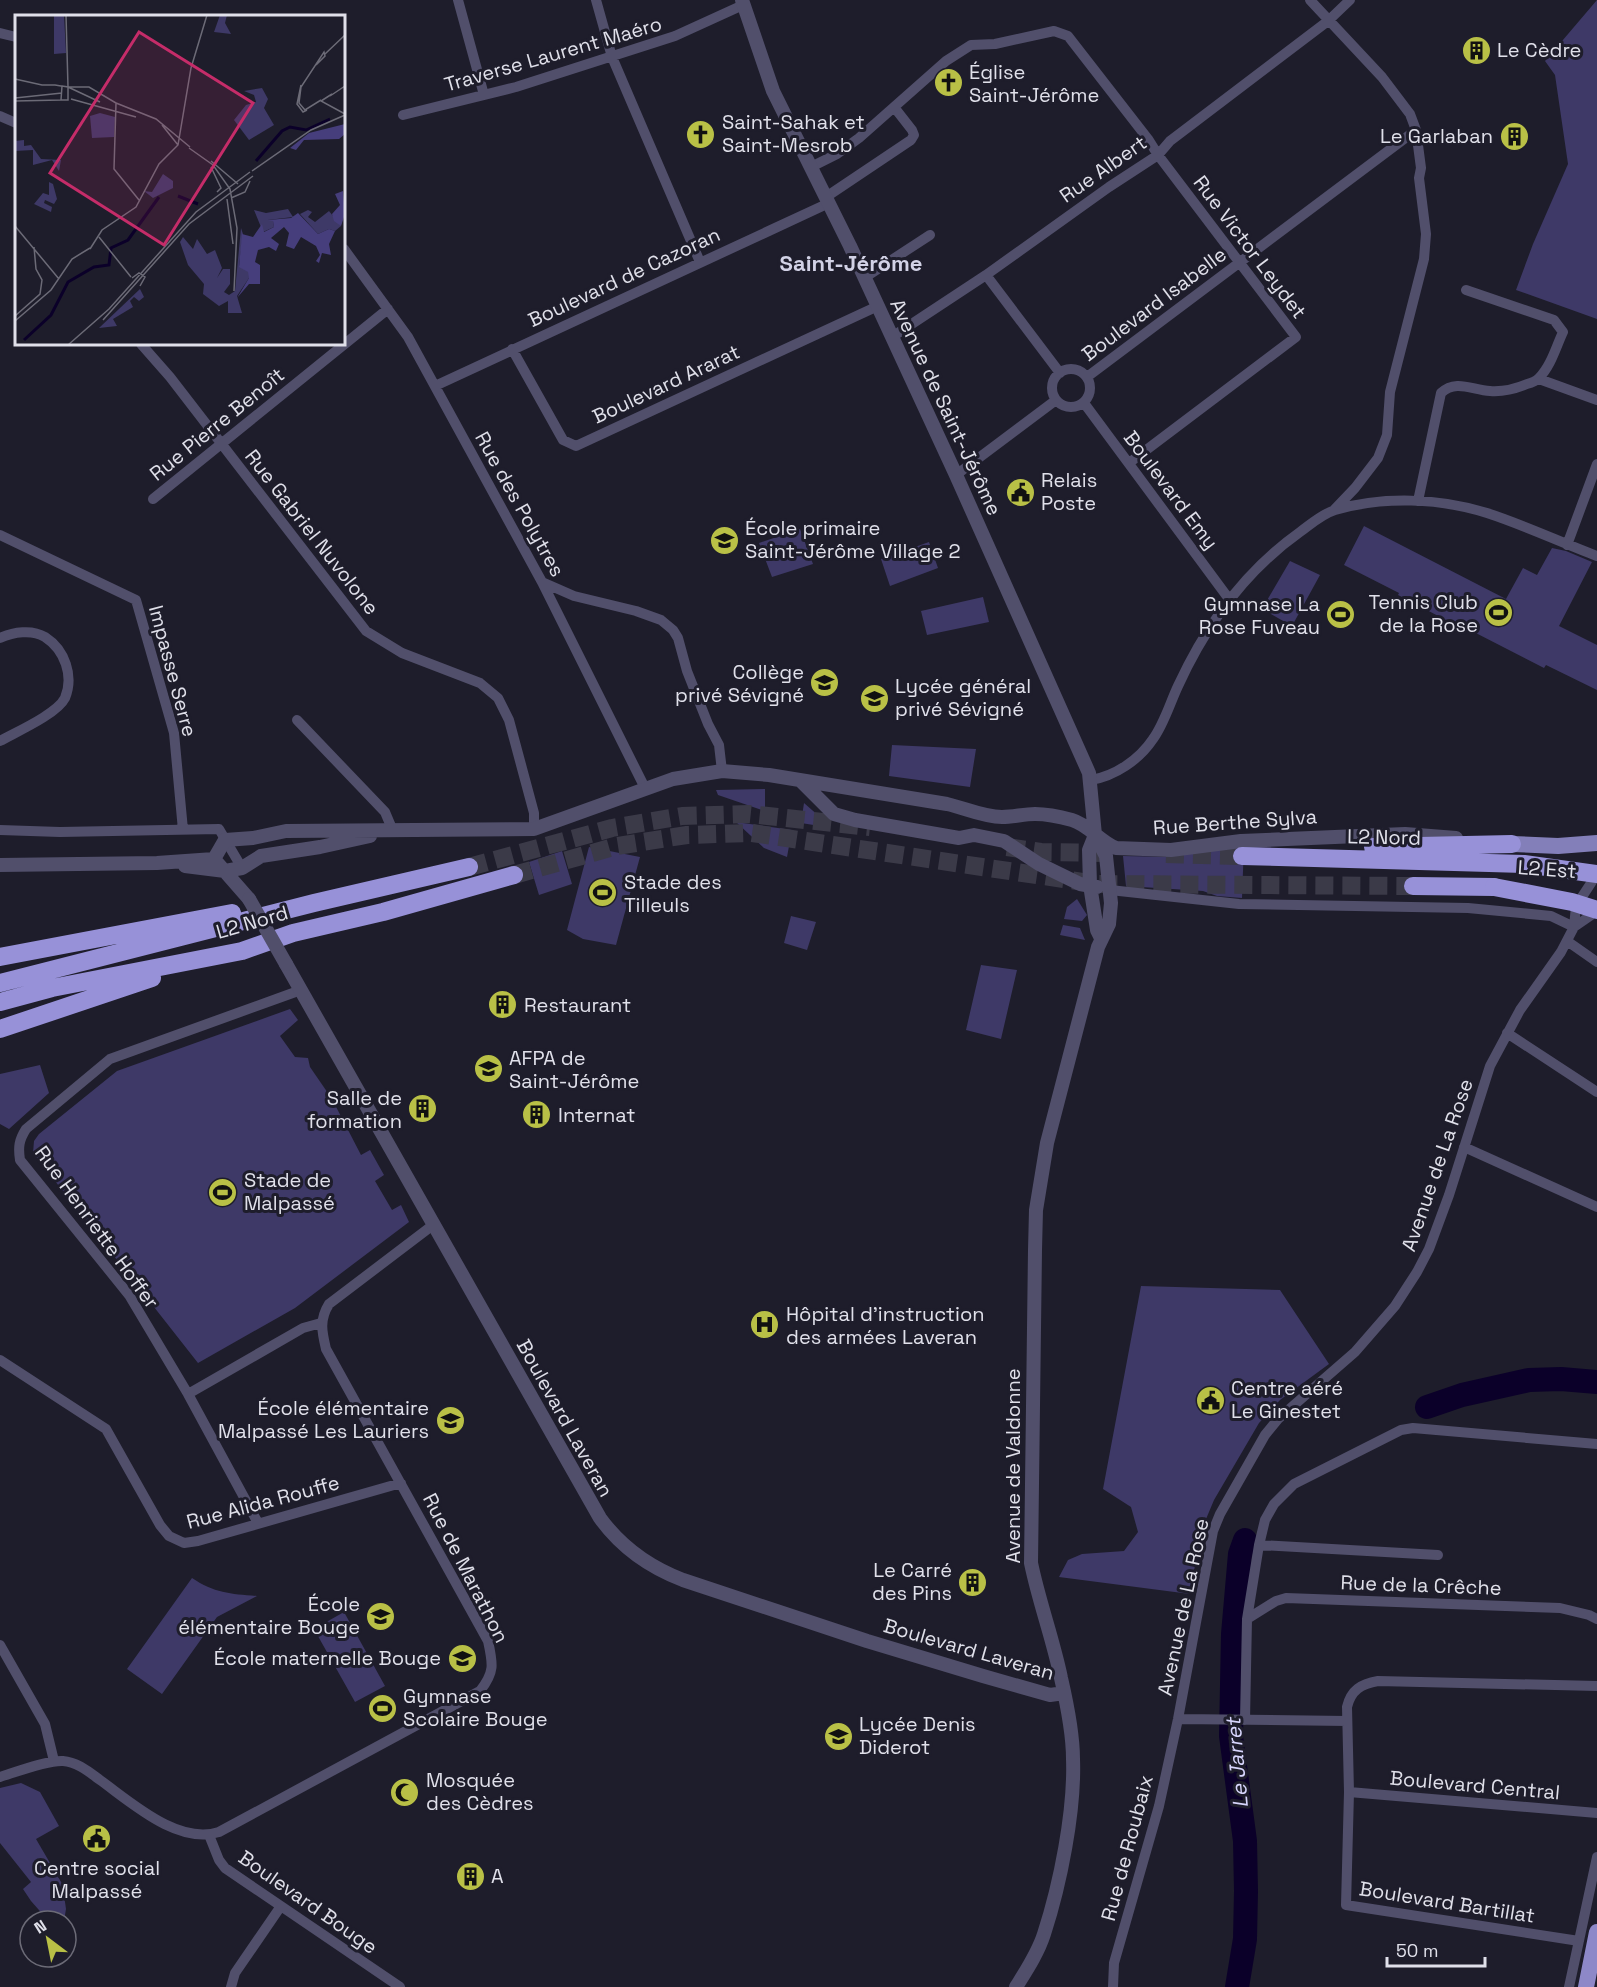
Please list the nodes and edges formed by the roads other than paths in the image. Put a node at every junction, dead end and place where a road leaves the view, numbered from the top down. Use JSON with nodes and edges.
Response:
{"nodes":[{"id":1,"x":458,"y":0,"type":"edge"},
{"id":2,"x":596,"y":0,"type":"edge"},
{"id":3,"x":1310,"y":0,"type":"edge"},
{"id":4,"x":1350,"y":0,"type":"edge"},
{"id":5,"x":742,"y":2,"type":"edge"},
{"id":6,"x":1328,"y":21,"type":"junction"},
{"id":7,"x":0,"y":33,"type":"edge"},
{"id":8,"x":15,"y":37,"type":"edge"},
{"id":9,"x":612,"y":57,"type":"junction"},
{"id":10,"x":484,"y":95,"type":"junction"},
{"id":11,"x":894,"y":106,"type":"junction"},
{"id":12,"x":403,"y":115,"type":"dead end"},
{"id":13,"x":0,"y":116,"type":"edge"},
{"id":14,"x":15,"y":123,"type":"edge"},
{"id":15,"x":1416,"y":130,"type":"junction"},
{"id":16,"x":1158,"y":155,"type":"junction"},
{"id":17,"x":811,"y":167,"type":"junction"},
{"id":18,"x":827,"y":200,"type":"junction"},
{"id":19,"x":930,"y":235,"type":"dead end"},
{"id":20,"x":345,"y":250,"type":"edge"},
{"id":21,"x":699,"y":262,"type":"junction"},
{"id":22,"x":1239,"y":263,"type":"junction"},
{"id":23,"x":986,"y":275,"type":"junction"},
{"id":24,"x":864,"y":278,"type":"junction"},
{"id":25,"x":1466,"y":290,"type":"dead end"},
{"id":26,"x":878,"y":306,"type":"junction"},
{"id":27,"x":388,"y":309,"type":"junction"},
{"id":28,"x":892,"y":337,"type":"junction"},
{"id":29,"x":345,"y":344,"type":"edge"},
{"id":30,"x":142,"y":345,"type":"edge"},
{"id":31,"x":343,"y":345,"type":"edge"},
{"id":32,"x":512,"y":349,"type":"junction"},
{"id":33,"x":1060,"y":373,"type":"junction"},
{"id":34,"x":1087,"y":376,"type":"junction"},
{"id":35,"x":1539,"y":379,"type":"junction"},
{"id":36,"x":435,"y":386,"type":"junction"},
{"id":37,"x":1056,"y":400,"type":"junction"},
{"id":38,"x":1597,"y":400,"type":"edge"},
{"id":39,"x":1083,"y":403,"type":"junction"},
{"id":40,"x":221,"y":444,"type":"junction"},
{"id":41,"x":1129,"y":463,"type":"junction"},
{"id":42,"x":1597,"y":464,"type":"edge"},
{"id":43,"x":956,"y":475,"type":"junction"},
{"id":44,"x":153,"y":499,"type":"dead end"},
{"id":45,"x":1418,"y":501,"type":"junction"},
{"id":46,"x":1333,"y":510,"type":"junction"},
{"id":47,"x":0,"y":535,"type":"edge"},
{"id":48,"x":1567,"y":545,"type":"junction"},
{"id":49,"x":1597,"y":556,"type":"edge"},
{"id":50,"x":542,"y":582,"type":"junction"},
{"id":51,"x":1229,"y":598,"type":"junction"},
{"id":52,"x":0,"y":638,"type":"edge"},
{"id":53,"x":297,"y":720,"type":"dead end"},
{"id":54,"x":0,"y":741,"type":"edge"},
{"id":55,"x":722,"y":771,"type":"junction"},
{"id":56,"x":1091,"y":780,"type":"junction"},
{"id":57,"x":801,"y":781,"type":"junction"},
{"id":58,"x":645,"y":788,"type":"junction"},
{"id":59,"x":534,"y":829,"type":"junction"},
{"id":60,"x":0,"y":830,"type":"edge"},
{"id":61,"x":183,"y":830,"type":"junction"},
{"id":62,"x":393,"y":831,"type":"junction"},
{"id":63,"x":1095,"y":835,"type":"junction"},
{"id":64,"x":225,"y":840,"type":"junction"},
{"id":65,"x":1597,"y":843,"type":"edge"},
{"id":66,"x":1512,"y":844,"type":"junction"},
{"id":67,"x":214,"y":859,"type":"junction"},
{"id":68,"x":157,"y":863,"type":"junction"},
{"id":69,"x":0,"y":864,"type":"edge"},
{"id":70,"x":1524,"y":864,"type":"joint"},
{"id":71,"x":469,"y":867,"type":"tunnel mouth"},
{"id":72,"x":242,"y":868,"type":"junction"},
{"id":73,"x":225,"y":871,"type":"junction"},
{"id":74,"x":1597,"y":874,"type":"edge"},
{"id":75,"x":514,"y":875,"type":"tunnel mouth"},
{"id":76,"x":1090,"y":885,"type":"junction"},
{"id":77,"x":1413,"y":886,"type":"tunnel mouth"},
{"id":78,"x":1494,"y":887,"type":"junction"},
{"id":79,"x":1110,"y":890,"type":"junction"},
{"id":80,"x":1597,"y":896,"type":"edge"},
{"id":81,"x":249,"y":899,"type":"junction"},
{"id":82,"x":314,"y":903,"type":"junction"},
{"id":83,"x":1597,"y":908,"type":"edge"},
{"id":84,"x":1574,"y":927,"type":"junction"},
{"id":85,"x":1101,"y":938,"type":"junction"},
{"id":86,"x":1567,"y":941,"type":"junction"},
{"id":87,"x":242,"y":951,"type":"junction"},
{"id":88,"x":0,"y":957,"type":"edge"},
{"id":89,"x":1597,"y":962,"type":"edge"},
{"id":90,"x":0,"y":983,"type":"edge"},
{"id":91,"x":301,"y":990,"type":"junction"},
{"id":92,"x":0,"y":1002,"type":"edge"},
{"id":93,"x":0,"y":1029,"type":"edge"},
{"id":94,"x":1507,"y":1033,"type":"junction"},
{"id":95,"x":1597,"y":1092,"type":"edge"},
{"id":96,"x":1464,"y":1148,"type":"junction"},
{"id":97,"x":1597,"y":1208,"type":"edge"},
{"id":98,"x":432,"y":1225,"type":"junction"},
{"id":99,"x":321,"y":1323,"type":"junction"},
{"id":100,"x":0,"y":1360,"type":"edge"},
{"id":101,"x":188,"y":1394,"type":"junction"},
{"id":102,"x":1597,"y":1444,"type":"edge"},
{"id":103,"x":401,"y":1483,"type":"junction"},
{"id":104,"x":258,"y":1524,"type":"junction"},
{"id":105,"x":1259,"y":1545,"type":"junction"},
{"id":106,"x":1438,"y":1555,"type":"dead end"},
{"id":107,"x":1246,"y":1619,"type":"junction"},
{"id":108,"x":1597,"y":1619,"type":"edge"},
{"id":109,"x":0,"y":1645,"type":"edge"},
{"id":110,"x":1597,"y":1686,"type":"edge"},
{"id":111,"x":1064,"y":1693,"type":"junction"},
{"id":112,"x":1178,"y":1719,"type":"junction"},
{"id":113,"x":1240,"y":1720,"type":"junction"},
{"id":114,"x":1347,"y":1721,"type":"junction"},
{"id":115,"x":54,"y":1761,"type":"junction"},
{"id":116,"x":0,"y":1777,"type":"edge"},
{"id":117,"x":1349,"y":1792,"type":"junction"},
{"id":118,"x":1597,"y":1813,"type":"edge"},
{"id":119,"x":209,"y":1835,"type":"junction"},
{"id":120,"x":1597,"y":1857,"type":"edge"},
{"id":121,"x":281,"y":1905,"type":"junction"},
{"id":122,"x":1597,"y":1932,"type":"edge"},
{"id":123,"x":1579,"y":1941,"type":"junction"},
{"id":124,"x":231,"y":1987,"type":"edge"},
{"id":125,"x":400,"y":1987,"type":"edge"},
{"id":126,"x":1016,"y":1987,"type":"edge"},
{"id":127,"x":1113,"y":1987,"type":"edge"},
{"id":128,"x":1569,"y":1987,"type":"edge"},
{"id":129,"x":1586,"y":1987,"type":"edge"}],
"edges":[{"from":1,"to":10,"type":"street"},
{"from":2,"to":9,"type":"street"},
{"from":3,"to":6,"type":"street"},
{"from":4,"to":6,"type":"street","name":"Rue Albert"},
{"from":5,"to":9,"type":"street","name":"Traverse Laurent Maéro"},
{"from":5,"to":17,"type":"street","name":"Avenue de Saint-Jérôme"},
{"from":6,"to":15,"type":"street"},
{"from":6,"to":16,"type":"street","name":"Rue Albert"},
{"from":7,"to":8,"type":"street"},
{"from":9,"to":10,"type":"street","name":"Traverse Laurent Maéro"},
{"from":9,"to":21,"type":"street"},
{"from":10,"to":12,"type":"street","name":"Traverse Laurent Maéro"},
{"from":11,"to":16,"type":"street","name":"Rue Victor Leydet"},
{"from":11,"to":17,"type":"street","name":"Rue Victor Leydet"},
{"from":11,"to":18,"type":"street","name":"Boulevard de Cazoran"},
{"from":13,"to":14,"type":"street"},
{"from":15,"to":22,"type":"street","name":"Boulevard Isabelle"},
{"from":15,"to":46,"type":"street"},
{"from":16,"to":22,"type":"street","name":"Rue Victor Leydet"},
{"from":16,"to":23,"type":"street","name":"Rue Albert"},
{"from":17,"to":18,"type":"street","name":"Avenue de Saint-Jérôme"},
{"from":18,"to":21,"type":"street","name":"Boulevard de Cazoran"},
{"from":18,"to":24,"type":"street","name":"Avenue de Saint-Jérôme"},
{"from":19,"to":24,"type":"street"},
{"from":20,"to":27,"type":"street","name":"Rue des Polytres"},
{"from":21,"to":32,"type":"street","name":"Boulevard de Cazoran"},
{"from":22,"to":34,"type":"street","name":"Boulevard Isabelle"},
{"from":22,"to":41,"type":"street","name":"Rue Victor Leydet"},
{"from":23,"to":28,"type":"street","name":"Rue Albert"},
{"from":23,"to":33,"type":"street"},
{"from":24,"to":26,"type":"street","name":"Avenue de Saint-Jérôme"},
{"from":25,"to":35,"type":"street"},
{"from":26,"to":28,"type":"street","name":"Avenue de Saint-Jérôme"},
{"from":26,"to":32,"type":"street","name":"Boulevard Ararat"},
{"from":27,"to":29,"type":"street","name":"Rue Pierre Benoît"},
{"from":27,"to":36,"type":"street","name":"Rue des Polytres"},
{"from":28,"to":43,"type":"street","name":"Avenue de Saint-Jérôme"},
{"from":30,"to":40,"type":"street","name":"Rue Gabriel Nuvolone"},
{"from":31,"to":40,"type":"street","name":"Rue Pierre Benoît"},
{"from":32,"to":36,"type":"street","name":"Boulevard de Cazoran"},
{"from":33,"to":34,"type":"street"},
{"from":33,"to":37,"type":"street"},
{"from":34,"to":39,"type":"street"},
{"from":35,"to":38,"type":"street"},
{"from":35,"to":45,"type":"street"},
{"from":36,"to":50,"type":"street","name":"Rue des Polytres"},
{"from":37,"to":39,"type":"street"},
{"from":37,"to":43,"type":"street"},
{"from":39,"to":41,"type":"street","name":"Boulevard Emy"},
{"from":40,"to":44,"type":"street","name":"Rue Pierre Benoît"},
{"from":40,"to":59,"type":"street","name":"Rue Gabriel Nuvolone"},
{"from":41,"to":51,"type":"street","name":"Boulevard Emy"},
{"from":42,"to":48,"type":"street"},
{"from":43,"to":56,"type":"street","name":"Avenue de Saint-Jérôme"},
{"from":45,"to":46,"type":"street"},
{"from":45,"to":48,"type":"street"},
{"from":46,"to":51,"type":"street"},
{"from":47,"to":61,"type":"street","name":"Impasse Serre"},
{"from":48,"to":49,"type":"street"},
{"from":50,"to":55,"type":"street"},
{"from":50,"to":58,"type":"street","name":"Rue des Polytres"},
{"from":51,"to":56,"type":"street"},
{"from":52,"to":54,"type":"street"},
{"from":53,"to":62,"type":"street"},
{"from":55,"to":57,"type":"street","name":"Rue Berthe Sylva"},
{"from":55,"to":58,"type":"street","name":"Rue Berthe Sylva"},
{"from":56,"to":63,"type":"street","name":"Avenue de Saint-Jérôme"},
{"from":57,"to":63,"type":"street","name":"Rue Berthe Sylva"},
{"from":57,"to":76,"type":"street"},
{"from":58,"to":59,"type":"street","name":"Rue Berthe Sylva"},
{"from":59,"to":62,"type":"street","name":"Rue Berthe Sylva"},
{"from":60,"to":61,"type":"street"},
{"from":61,"to":64,"type":"street"},
{"from":62,"to":64,"type":"street"},
{"from":62,"to":72,"type":"street"},
{"from":63,"to":66,"type":"street","name":"Rue Berthe Sylva"},
{"from":63,"to":76,"type":"street","name":"Avenue de Valdonne"},
{"from":63,"to":79,"type":"street","name":"Avenue de Valdonne"},
{"from":64,"to":67,"type":"street"},
{"from":64,"to":72,"type":"street"},
{"from":65,"to":66,"type":"main road","name":"Rue Berthe Sylva"},
{"from":66,"to":70,"type":"highway","name":"L2 Nord"},
{"from":67,"to":68,"type":"street"},
{"from":67,"to":73,"type":"street","name":"Boulevard Laveran"},
{"from":68,"to":69,"type":"street"},
{"from":68,"to":73,"type":"street"},
{"from":70,"to":74,"type":"highway","name":"L2 Est"},
{"from":71,"to":82,"type":"highway","name":"L2 Nord"},
{"from":72,"to":73,"type":"street"},
{"from":72,"to":81,"type":"street","name":"Boulevard Laveran"},
{"from":73,"to":81,"type":"street","name":"Boulevard Laveran"},
{"from":74,"to":84,"type":"street"},
{"from":75,"to":87,"type":"highway","name":"L2 Nord"},
{"from":76,"to":79,"type":"street"},
{"from":76,"to":85,"type":"street","name":"Avenue de Valdonne"},
{"from":77,"to":78,"type":"highway"},
{"from":78,"to":80,"type":"highway","name":"L2 Est","bridge":true},
{"from":78,"to":83,"type":"highway","bridge":true},
{"from":79,"to":84,"type":"street"},
{"from":79,"to":85,"type":"street","name":"Avenue de Valdonne"},
{"from":81,"to":91,"type":"street","name":"Boulevard Laveran","bridge":true},
{"from":82,"to":88,"type":"highway"},
{"from":82,"to":90,"type":"highway","name":"L2 Nord"},
{"from":83,"to":84,"type":"street"},
{"from":84,"to":86,"type":"street","name":"Avenue de La Rose"},
{"from":85,"to":111,"type":"street","name":"Avenue de Valdonne"},
{"from":86,"to":89,"type":"street"},
{"from":86,"to":94,"type":"street","name":"Avenue de La Rose"},
{"from":87,"to":92,"type":"highway","name":"L2 Nord"},
{"from":87,"to":93,"type":"highway"},
{"from":91,"to":98,"type":"street","name":"Boulevard Laveran"},
{"from":91,"to":101,"type":"street","name":"Rue Henriette Hoffer"},
{"from":94,"to":95,"type":"street"},
{"from":94,"to":96,"type":"street","name":"Avenue de La Rose"},
{"from":96,"to":97,"type":"street"},
{"from":96,"to":112,"type":"street","name":"Avenue de La Rose"},
{"from":98,"to":99,"type":"street"},
{"from":98,"to":111,"type":"street","name":"Boulevard Laveran"},
{"from":99,"to":101,"type":"street"},
{"from":99,"to":103,"type":"street","name":"Rue de Marathon"},
{"from":100,"to":104,"type":"street","name":"Rue Alida Rouffe"},
{"from":101,"to":104,"type":"street","name":"Rue Henriette Hoffer"},
{"from":102,"to":105,"type":"street"},
{"from":103,"to":104,"type":"street","name":"Rue Alida Rouffe"},
{"from":103,"to":119,"type":"street","name":"Rue de Marathon"},
{"from":105,"to":106,"type":"street"},
{"from":105,"to":107,"type":"street"},
{"from":107,"to":108,"type":"street","name":"Rue de la Crêche"},
{"from":107,"to":113,"type":"street"},
{"from":109,"to":115,"type":"street"},
{"from":110,"to":114,"type":"street"},
{"from":111,"to":126,"type":"street","name":"Avenue de Valdonne"},
{"from":112,"to":113,"type":"street"},
{"from":112,"to":127,"type":"street","name":"Rue de Roubaix"},
{"from":113,"to":114,"type":"street"},
{"from":114,"to":117,"type":"street"},
{"from":115,"to":116,"type":"street"},
{"from":115,"to":119,"type":"street"},
{"from":117,"to":118,"type":"street","name":"Boulevard Central"},
{"from":117,"to":123,"type":"street","name":"Boulevard Bartillat"},
{"from":119,"to":121,"type":"street","name":"Boulevard Bouge"},
{"from":120,"to":123,"type":"street"},
{"from":121,"to":124,"type":"street"},
{"from":121,"to":125,"type":"street","name":"Boulevard Bouge"},
{"from":122,"to":129,"type":"highway"},
{"from":123,"to":128,"type":"street"}]}
